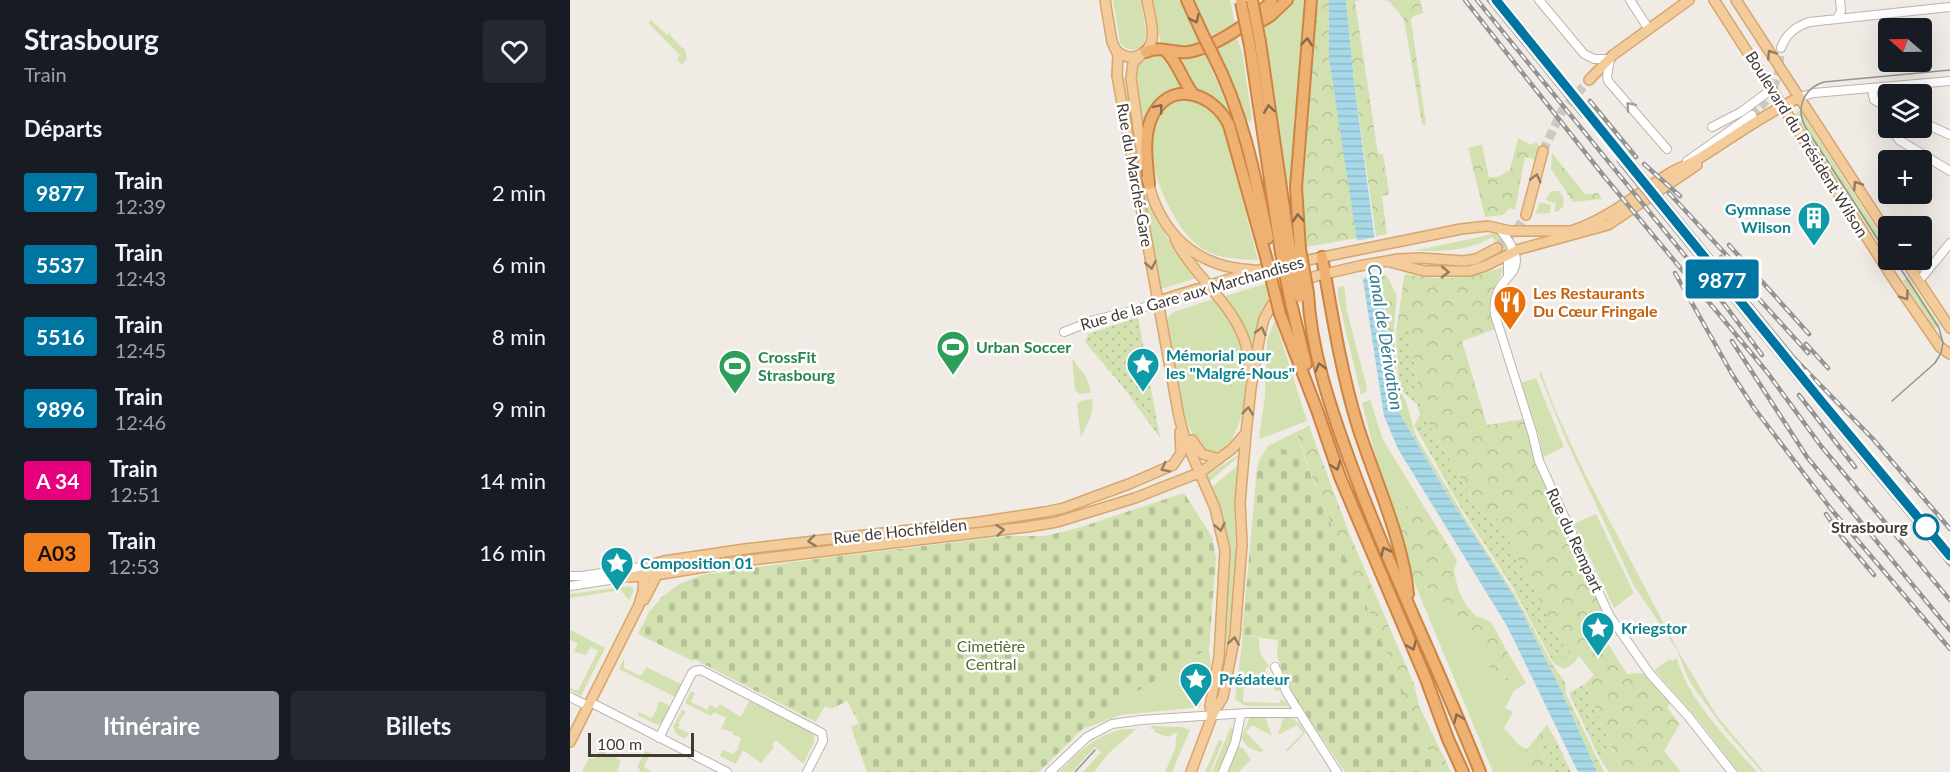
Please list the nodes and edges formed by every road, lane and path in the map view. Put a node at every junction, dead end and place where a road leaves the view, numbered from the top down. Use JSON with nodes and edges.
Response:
{"nodes":[{"id":1,"x":1105,"y":0,"type":"edge"},
{"id":2,"x":1147,"y":0,"type":"edge"},
{"id":3,"x":1187,"y":0,"type":"edge"},
{"id":4,"x":1272,"y":0,"type":"edge"},
{"id":5,"x":1287,"y":0,"type":"edge"},
{"id":6,"x":1311,"y":0,"type":"edge"},
{"id":7,"x":1539,"y":0,"type":"edge"},
{"id":8,"x":1630,"y":0,"type":"edge"},
{"id":9,"x":1689,"y":0,"type":"edge"},
{"id":10,"x":1714,"y":0,"type":"edge"},
{"id":11,"x":1736,"y":0,"type":"edge"},
{"id":12,"x":1840,"y":0,"type":"edge"},
{"id":13,"x":1244,"y":1,"type":"edge"},
{"id":14,"x":1950,"y":7,"type":"edge"},
{"id":15,"x":1839,"y":15,"type":"junction"},
{"id":16,"x":1648,"y":28,"type":"junction"},
{"id":17,"x":1225,"y":36,"type":"junction"},
{"id":18,"x":1781,"y":48,"type":"tunnel mouth"},
{"id":19,"x":1115,"y":49,"type":"junction"},
{"id":20,"x":1165,"y":50,"type":"junction"},
{"id":21,"x":1144,"y":53,"type":"junction"},
{"id":22,"x":1609,"y":59,"type":"junction"},
{"id":23,"x":1589,"y":80,"type":"tunnel mouth"},
{"id":24,"x":1950,"y":81,"type":"edge"},
{"id":25,"x":1790,"y":82,"type":"junction"},
{"id":26,"x":1772,"y":89,"type":"junction"},
{"id":27,"x":1872,"y":89,"type":"junction"},
{"id":28,"x":1193,"y":94,"type":"junction"},
{"id":29,"x":1800,"y":97,"type":"junction"},
{"id":30,"x":1878,"y":102,"type":"edge"},
{"id":31,"x":1782,"y":105,"type":"junction"},
{"id":32,"x":1752,"y":115,"type":"tunnel mouth"},
{"id":33,"x":1712,"y":127,"type":"dead end"},
{"id":34,"x":1932,"y":127,"type":"edge"},
{"id":35,"x":1950,"y":135,"type":"edge"},
{"id":36,"x":1898,"y":138,"type":"edge"},
{"id":37,"x":1723,"y":144,"type":"junction"},
{"id":38,"x":1667,"y":149,"type":"dead end"},
{"id":39,"x":1544,"y":151,"type":"tunnel mouth"},
{"id":40,"x":1672,"y":171,"type":"junction"},
{"id":41,"x":1950,"y":171,"type":"edge"},
{"id":42,"x":1149,"y":184,"type":"junction"},
{"id":43,"x":1526,"y":215,"type":"tunnel mouth"},
{"id":44,"x":1878,"y":218,"type":"edge"},
{"id":45,"x":1499,"y":228,"type":"junction"},
{"id":46,"x":1571,"y":231,"type":"junction"},
{"id":47,"x":1174,"y":237,"type":"junction"},
{"id":48,"x":1950,"y":243,"type":"edge"},
{"id":49,"x":1497,"y":248,"type":"tunnel mouth"},
{"id":50,"x":1512,"y":252,"type":"junction"},
{"id":51,"x":1281,"y":253,"type":"junction"},
{"id":52,"x":1322,"y":256,"type":"junction"},
{"id":53,"x":1385,"y":261,"type":"junction"},
{"id":54,"x":1260,"y":270,"type":"junction"},
{"id":55,"x":1912,"y":270,"type":"edge"},
{"id":56,"x":1325,"y":274,"type":"junction"},
{"id":57,"x":1919,"y":281,"type":"junction"},
{"id":58,"x":1208,"y":287,"type":"junction"},
{"id":59,"x":1158,"y":301,"type":"junction"},
{"id":60,"x":1293,"y":303,"type":"junction"},
{"id":61,"x":1950,"y":328,"type":"edge"},
{"id":62,"x":1064,"y":332,"type":"dead end"},
{"id":63,"x":1950,"y":354,"type":"edge"},
{"id":64,"x":1251,"y":388,"type":"junction"},
{"id":65,"x":1317,"y":410,"type":"junction"},
{"id":66,"x":1179,"y":418,"type":"junction"},
{"id":67,"x":1246,"y":433,"type":"junction"},
{"id":68,"x":1220,"y":459,"type":"junction"},
{"id":69,"x":1200,"y":472,"type":"junction"},
{"id":70,"x":647,"y":566,"type":"junction"},
{"id":71,"x":656,"y":575,"type":"junction"},
{"id":72,"x":570,"y":576,"type":"edge"},
{"id":73,"x":642,"y":577,"type":"junction"},
{"id":74,"x":629,"y":578,"type":"joint"},
{"id":75,"x":570,"y":586,"type":"edge"},
{"id":76,"x":1409,"y":604,"type":"junction"},
{"id":77,"x":639,"y":605,"type":"junction"},
{"id":78,"x":1275,"y":667,"type":"dead end"},
{"id":79,"x":570,"y":697,"type":"edge"},
{"id":80,"x":589,"y":704,"type":"junction"},
{"id":81,"x":1299,"y":713,"type":"junction"},
{"id":82,"x":1241,"y":714,"type":"junction"},
{"id":83,"x":1212,"y":716,"type":"junction"},
{"id":84,"x":659,"y":738,"type":"junction"},
{"id":85,"x":570,"y":742,"type":"edge"},
{"id":86,"x":724,"y":771,"type":"edge"},
{"id":87,"x":807,"y":772,"type":"edge"},
{"id":88,"x":1050,"y":772,"type":"edge"},
{"id":89,"x":1191,"y":772,"type":"edge"},
{"id":90,"x":1223,"y":772,"type":"edge"},
{"id":91,"x":1337,"y":772,"type":"edge"},
{"id":92,"x":1463,"y":772,"type":"edge"},
{"id":93,"x":1480,"y":772,"type":"edge"},
{"id":94,"x":1732,"y":772,"type":"edge"}],
"edges":[{"from":1,"to":19,"type":"main road","name":"Rue du Marché-Gare"},
{"from":2,"to":21,"type":"main road"},
{"from":3,"to":51,"type":"highway","one_way":true,"bridge":true},
{"from":4,"to":17,"type":"highway"},
{"from":5,"to":17,"type":"highway"},
{"from":51,"to":6,"type":"highway","one_way":true},
{"from":7,"to":22,"type":"street"},
{"from":8,"to":16,"type":"street"},
{"from":9,"to":16,"type":"main road"},
{"from":10,"to":26,"type":"main road","name":"Boulevard du Président Wilson"},
{"from":25,"to":11,"type":"main road","name":"Boulevard du Président Wilson","one_way":true},
{"from":12,"to":15,"type":"street"},
{"from":13,"to":51,"type":"highway","bridge":true},
{"from":14,"to":15,"type":"street"},
{"from":15,"to":18,"type":"street"},
{"from":16,"to":22,"type":"main road"},
{"from":17,"to":20,"type":"highway"},
{"from":19,"to":21,"type":"main road"},
{"from":19,"to":59,"type":"main road","name":"Rue du Marché-Gare","one_way":true},
{"from":20,"to":21,"type":"highway"},
{"from":20,"to":28,"type":"highway"},
{"from":21,"to":42,"type":"main road"},
{"from":22,"to":23,"type":"main road"},
{"from":38,"to":22,"type":"street","one_way":true},
{"from":24,"to":27,"type":"street"},
{"from":25,"to":26,"type":"main road"},
{"from":25,"to":29,"type":"main road","name":"Boulevard du Président Wilson"},
{"from":26,"to":31,"type":"main road","name":"Boulevard du Président Wilson"},
{"from":26,"to":33,"type":"street"},
{"from":27,"to":29,"type":"street"},
{"from":27,"to":30,"type":"street"},
{"from":42,"to":28,"type":"highway","one_way":true},
{"from":28,"to":51,"type":"highway"},
{"from":29,"to":31,"type":"main road"},
{"from":44,"to":29,"type":"main road","name":"Boulevard du Président Wilson","one_way":true},
{"from":31,"to":37,"type":"main road"},
{"from":31,"to":63,"type":"main road","name":"Boulevard du Président Wilson","one_way":true},
{"from":32,"to":40,"type":"street"},
{"from":34,"to":35,"type":"street"},
{"from":36,"to":41,"type":"street"},
{"from":37,"to":40,"type":"main road"},
{"from":37,"to":50,"type":"main road"},
{"from":43,"to":39,"type":"main road","one_way":true},
{"from":40,"to":46,"type":"main road"},
{"from":42,"to":47,"type":"main road"},
{"from":45,"to":46,"type":"main road","name":"Rue de la Gare aux Marchandises"},
{"from":45,"to":50,"type":"street"},
{"from":45,"to":52,"type":"main road","name":"Rue de la Gare aux Marchandises"},
{"from":46,"to":50,"type":"street"},
{"from":47,"to":54,"type":"main road"},
{"from":47,"to":58,"type":"main road"},
{"from":48,"to":57,"type":"street"},
{"from":49,"to":53,"type":"main road"},
{"from":53,"to":50,"type":"main road","one_way":true},
{"from":50,"to":94,"type":"street","name":"Rue du Rempart"},
{"from":51,"to":60,"type":"highway","bridge":true},
{"from":51,"to":60,"type":"highway"},
{"from":52,"to":54,"type":"main road","name":"Rue de la Gare aux Marchandises"},
{"from":52,"to":56,"type":"highway"},
{"from":53,"to":56,"type":"main road"},
{"from":54,"to":58,"type":"main road","name":"Rue de la Gare aux Marchandises"},
{"from":55,"to":57,"type":"main road"},
{"from":64,"to":56,"type":"main road","one_way":true},
{"from":56,"to":76,"type":"highway"},
{"from":57,"to":61,"type":"main road"},
{"from":58,"to":59,"type":"main road","name":"Rue de la Gare aux Marchandises"},
{"from":58,"to":64,"type":"main road"},
{"from":59,"to":62,"type":"street","name":"Rue de la Gare aux Marchandises"},
{"from":59,"to":66,"type":"main road","name":"Rue du Marché-Gare"},
{"from":60,"to":65,"type":"highway"},
{"from":60,"to":65,"type":"highway"},
{"from":76,"to":60,"type":"highway","one_way":true},
{"from":67,"to":64,"type":"main road","one_way":true},
{"from":65,"to":92,"type":"highway","one_way":true},
{"from":66,"to":68,"type":"main road"},
{"from":66,"to":69,"type":"main road"},
{"from":66,"to":70,"type":"main road","name":"Rue de Hochfelden","one_way":true},
{"from":67,"to":68,"type":"main road","name":"Rue de Hochfelden"},
{"from":83,"to":67,"type":"main road","one_way":true},
{"from":68,"to":69,"type":"main road","name":"Rue de Hochfelden"},
{"from":71,"to":69,"type":"main road","name":"Rue de Hochfelden","one_way":true},
{"from":69,"to":83,"type":"main road","one_way":true},
{"from":70,"to":71,"type":"main road"},
{"from":70,"to":72,"type":"street","name":"Rue de Hochfelden"},
{"from":70,"to":73,"type":"main road"},
{"from":71,"to":73,"type":"main road","name":"Rue de Hochfelden"},
{"from":71,"to":77,"type":"main road"},
{"from":73,"to":74,"type":"main road","name":"Rue de Hochfelden"},
{"from":73,"to":77,"type":"main road"},
{"from":74,"to":75,"type":"street","name":"Rue de Hochfelden"},
{"from":93,"to":76,"type":"highway","one_way":true},
{"from":77,"to":80,"type":"main road"},
{"from":78,"to":81,"type":"street"},
{"from":79,"to":80,"type":"street"},
{"from":80,"to":84,"type":"street"},
{"from":80,"to":85,"type":"main road"},
{"from":81,"to":82,"type":"street"},
{"from":81,"to":91,"type":"street"},
{"from":82,"to":83,"type":"street"},
{"from":82,"to":90,"type":"street"},
{"from":83,"to":88,"type":"street"},
{"from":83,"to":89,"type":"main road"},
{"from":84,"to":86,"type":"street"},
{"from":84,"to":87,"type":"street"}]}
